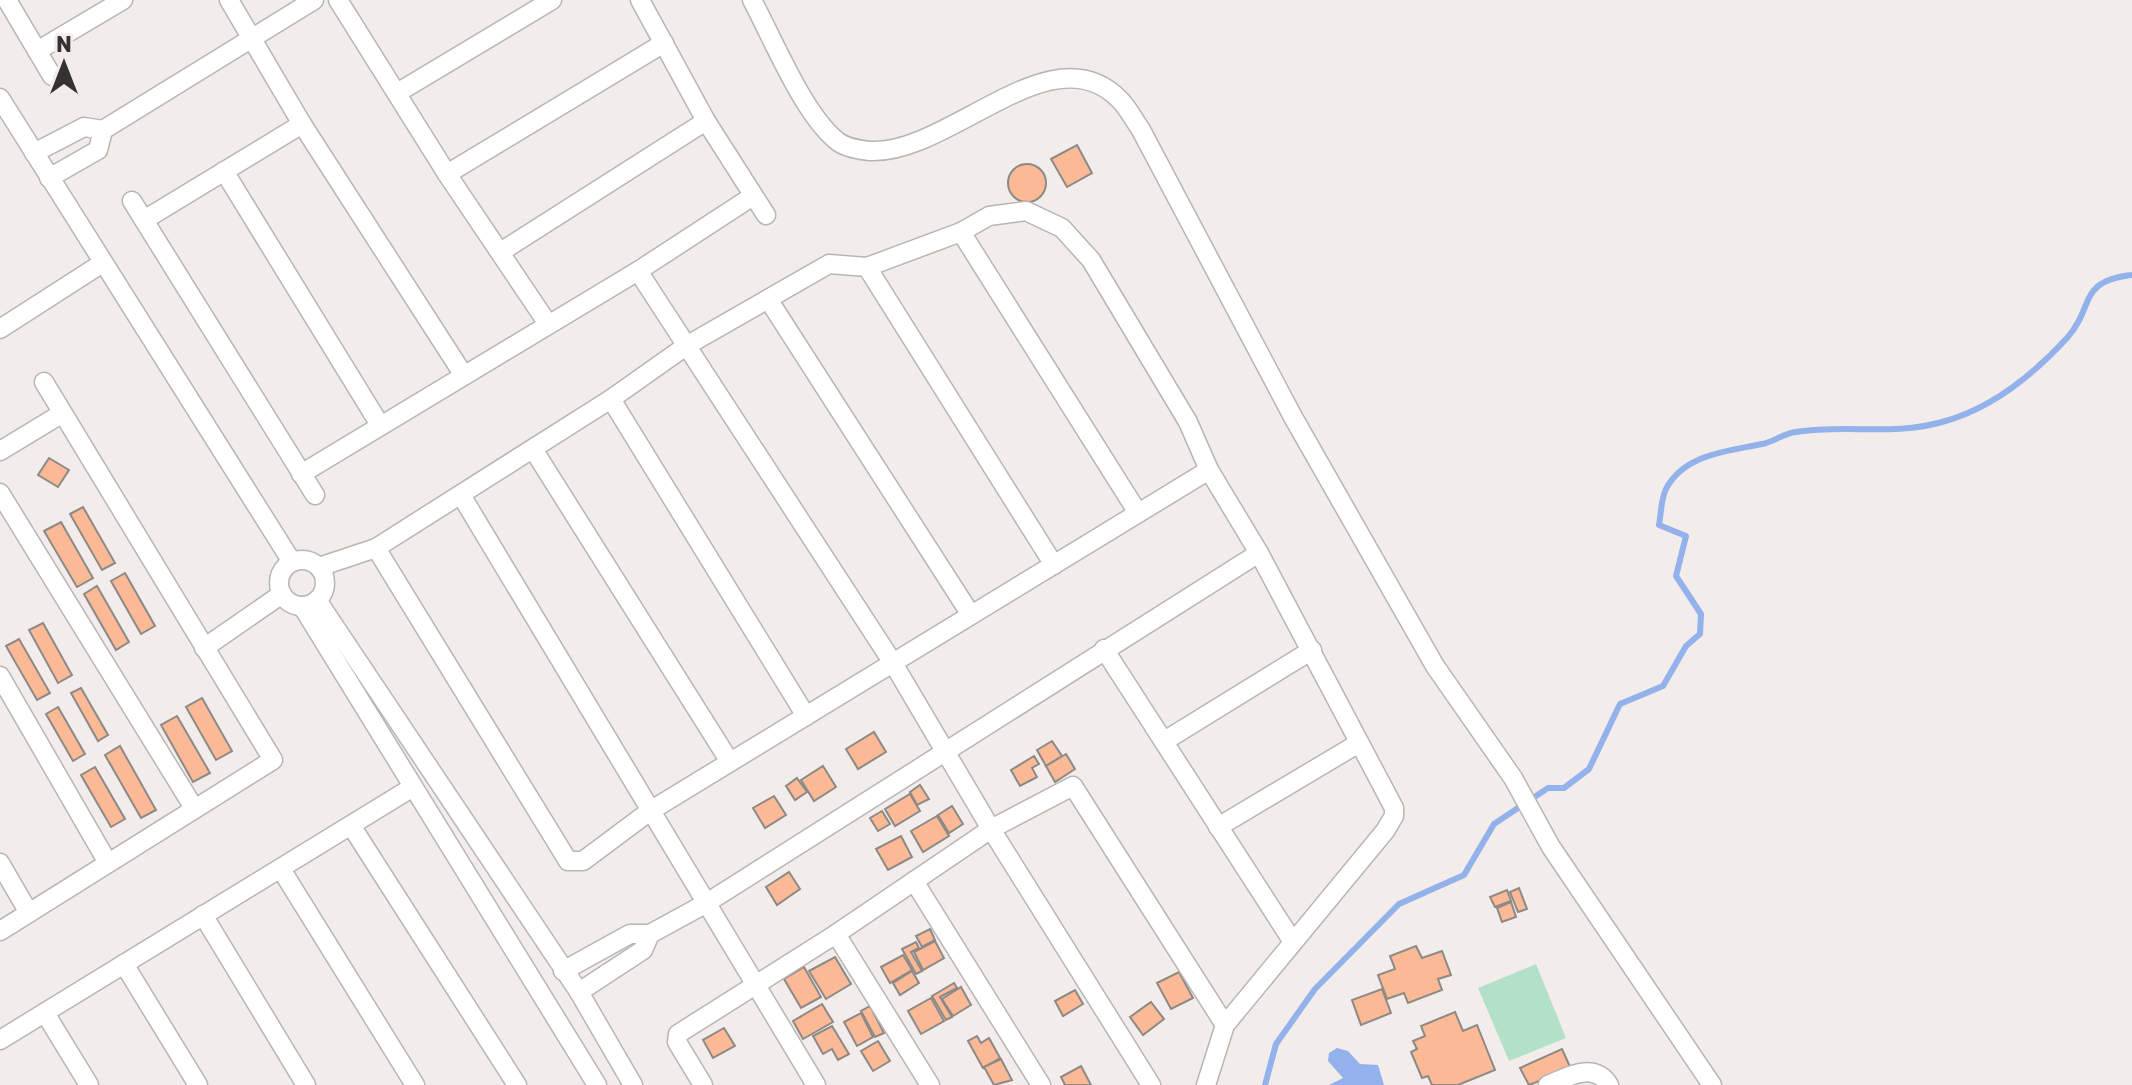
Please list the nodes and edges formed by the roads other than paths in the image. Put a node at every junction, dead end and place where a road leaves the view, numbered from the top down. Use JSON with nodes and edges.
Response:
{"nodes":[{"id":1,"x":7,"y":0,"type":"edge"},
{"id":2,"x":121,"y":0,"type":"edge"},
{"id":3,"x":229,"y":0,"type":"edge"},
{"id":4,"x":314,"y":0,"type":"edge"},
{"id":5,"x":338,"y":0,"type":"edge"},
{"id":6,"x":552,"y":0,"type":"edge"},
{"id":7,"x":640,"y":0,"type":"edge"},
{"id":8,"x":752,"y":0,"type":"edge"},
{"id":9,"x":529,"y":6,"type":"edge"},
{"id":10,"x":252,"y":37,"type":"junction"},
{"id":11,"x":664,"y":43,"type":"junction"},
{"id":12,"x":37,"y":51,"type":"junction"},
{"id":13,"x":52,"y":76,"type":"dead end"},
{"id":14,"x":397,"y":93,"type":"junction"},
{"id":15,"x":0,"y":98,"type":"edge"},
{"id":16,"x":706,"y":121,"type":"junction"},
{"id":17,"x":302,"y":124,"type":"junction"},
{"id":18,"x":103,"y":130,"type":"junction"},
{"id":19,"x":34,"y":153,"type":"junction"},
{"id":20,"x":224,"y":171,"type":"junction"},
{"id":21,"x":447,"y":174,"type":"junction"},
{"id":22,"x":49,"y":178,"type":"junction"},
{"id":23,"x":753,"y":196,"type":"junction"},
{"id":24,"x":132,"y":201,"type":"dead end"},
{"id":25,"x":766,"y":215,"type":"dead end"},
{"id":26,"x":144,"y":220,"type":"junction"},
{"id":27,"x":961,"y":232,"type":"junction"},
{"id":28,"x":502,"y":251,"type":"junction"},
{"id":29,"x":101,"y":264,"type":"junction"},
{"id":30,"x":867,"y":267,"type":"junction"},
{"id":31,"x":638,"y":271,"type":"junction"},
{"id":32,"x":768,"y":299,"type":"junction"},
{"id":33,"x":548,"y":324,"type":"junction"},
{"id":34,"x":0,"y":329,"type":"edge"},
{"id":35,"x":686,"y":346,"type":"junction"},
{"id":36,"x":463,"y":374,"type":"junction"},
{"id":37,"x":44,"y":382,"type":"dead end"},
{"id":38,"x":611,"y":399,"type":"junction"},
{"id":39,"x":61,"y":414,"type":"junction"},
{"id":40,"x":380,"y":425,"type":"junction"},
{"id":41,"x":533,"y":449,"type":"junction"},
{"id":42,"x":0,"y":451,"type":"edge"},
{"id":43,"x":1209,"y":470,"type":"junction"},
{"id":44,"x":301,"y":474,"type":"junction"},
{"id":45,"x":0,"y":493,"type":"edge"},
{"id":46,"x":315,"y":495,"type":"dead end"},
{"id":47,"x":461,"y":495,"type":"junction"},
{"id":48,"x":1138,"y":513,"type":"junction"},
{"id":49,"x":376,"y":548,"type":"junction"},
{"id":50,"x":1259,"y":553,"type":"junction"},
{"id":51,"x":292,"y":562,"type":"junction"},
{"id":52,"x":1054,"y":565,"type":"junction"},
{"id":53,"x":319,"y":567,"type":"junction"},
{"id":54,"x":282,"y":594,"type":"junction"},
{"id":55,"x":310,"y":603,"type":"junction"},
{"id":56,"x":971,"y":615,"type":"junction"},
{"id":57,"x":204,"y":648,"type":"junction"},
{"id":58,"x":1104,"y":649,"type":"junction"},
{"id":59,"x":1312,"y":650,"type":"junction"},
{"id":60,"x":893,"y":663,"type":"junction"},
{"id":61,"x":0,"y":676,"type":"edge"},
{"id":62,"x":806,"y":716,"type":"junction"},
{"id":63,"x":1166,"y":740,"type":"junction"},
{"id":64,"x":1359,"y":743,"type":"junction"},
{"id":65,"x":944,"y":751,"type":"junction"},
{"id":66,"x":730,"y":762,"type":"junction"},
{"id":67,"x":413,"y":787,"type":"junction"},
{"id":68,"x":194,"y":808,"type":"junction"},
{"id":69,"x":650,"y":811,"type":"junction"},
{"id":70,"x":352,"y":827,"type":"junction"},
{"id":71,"x":1218,"y":827,"type":"junction"},
{"id":72,"x":991,"y":829,"type":"junction"},
{"id":73,"x":0,"y":863,"type":"edge"},
{"id":74,"x":108,"y":863,"type":"junction"},
{"id":75,"x":281,"y":869,"type":"junction"},
{"id":76,"x":914,"y":881,"type":"junction"},
{"id":77,"x":705,"y":904,"type":"junction"},
{"id":78,"x":29,"y":913,"type":"junction"},
{"id":79,"x":203,"y":915,"type":"junction"},
{"id":80,"x":0,"y":931,"type":"edge"},
{"id":81,"x":650,"y":934,"type":"junction"},
{"id":82,"x":836,"y":934,"type":"junction"},
{"id":83,"x":1293,"y":942,"type":"junction"},
{"id":84,"x":124,"y":964,"type":"junction"},
{"id":85,"x":563,"y":971,"type":"junction"},
{"id":86,"x":754,"y":987,"type":"junction"},
{"id":87,"x":579,"y":992,"type":"junction"},
{"id":88,"x":45,"y":1013,"type":"junction"},
{"id":89,"x":1225,"y":1025,"type":"junction"},
{"id":90,"x":0,"y":1040,"type":"edge"},
{"id":91,"x":89,"y":1085,"type":"edge"},
{"id":92,"x":198,"y":1085,"type":"edge"},
{"id":93,"x":306,"y":1085,"type":"edge"},
{"id":94,"x":415,"y":1085,"type":"edge"},
{"id":95,"x":517,"y":1085,"type":"edge"},
{"id":96,"x":597,"y":1085,"type":"edge"},
{"id":97,"x":633,"y":1085,"type":"edge"},
{"id":98,"x":703,"y":1085,"type":"edge"},
{"id":99,"x":816,"y":1085,"type":"edge"},
{"id":100,"x":930,"y":1085,"type":"edge"},
{"id":101,"x":1041,"y":1085,"type":"edge"},
{"id":102,"x":1151,"y":1085,"type":"edge"},
{"id":103,"x":1206,"y":1085,"type":"edge"},
{"id":104,"x":1548,"y":1085,"type":"edge"},
{"id":105,"x":1609,"y":1085,"type":"edge"},
{"id":106,"x":1712,"y":1085,"type":"edge"}],
"edges":[{"from":1,"to":12,"type":"street"},
{"from":2,"to":12,"type":"street"},
{"from":3,"to":10,"type":"street"},
{"from":4,"to":10,"type":"street"},
{"from":5,"to":14,"type":"street"},
{"from":6,"to":9,"type":"street"},
{"from":7,"to":11,"type":"street"},
{"from":8,"to":106,"type":"street"},
{"from":9,"to":14,"type":"street"},
{"from":10,"to":17,"type":"street"},
{"from":10,"to":18,"type":"street"},
{"from":11,"to":16,"type":"street"},
{"from":11,"to":21,"type":"street"},
{"from":12,"to":13,"type":"street"},
{"from":14,"to":21,"type":"street"},
{"from":15,"to":19,"type":"street"},
{"from":16,"to":23,"type":"street"},
{"from":16,"to":28,"type":"street"},
{"from":17,"to":20,"type":"street"},
{"from":17,"to":36,"type":"street"},
{"from":18,"to":19,"type":"street"},
{"from":18,"to":22,"type":"street"},
{"from":19,"to":22,"type":"street"},
{"from":20,"to":26,"type":"street"},
{"from":20,"to":40,"type":"street"},
{"from":21,"to":28,"type":"street"},
{"from":22,"to":29,"type":"street"},
{"from":23,"to":25,"type":"street"},
{"from":23,"to":31,"type":"street"},
{"from":24,"to":26,"type":"street"},
{"from":26,"to":44,"type":"street"},
{"from":27,"to":30,"type":"street"},
{"from":27,"to":43,"type":"street"},
{"from":27,"to":48,"type":"street"},
{"from":28,"to":33,"type":"street"},
{"from":29,"to":34,"type":"street"},
{"from":29,"to":51,"type":"street"},
{"from":30,"to":32,"type":"street"},
{"from":30,"to":52,"type":"street"},
{"from":31,"to":33,"type":"street"},
{"from":31,"to":35,"type":"street"},
{"from":32,"to":35,"type":"street"},
{"from":32,"to":56,"type":"street"},
{"from":33,"to":36,"type":"street"},
{"from":35,"to":38,"type":"street"},
{"from":35,"to":60,"type":"street"},
{"from":36,"to":40,"type":"street"},
{"from":37,"to":39,"type":"street"},
{"from":38,"to":41,"type":"street"},
{"from":38,"to":62,"type":"street"},
{"from":39,"to":42,"type":"street"},
{"from":39,"to":57,"type":"street"},
{"from":40,"to":44,"type":"street"},
{"from":41,"to":47,"type":"street"},
{"from":41,"to":66,"type":"street"},
{"from":43,"to":48,"type":"street"},
{"from":43,"to":50,"type":"street"},
{"from":44,"to":46,"type":"street"},
{"from":45,"to":68,"type":"street"},
{"from":47,"to":49,"type":"street"},
{"from":47,"to":69,"type":"street"},
{"from":48,"to":52,"type":"street"},
{"from":49,"to":53,"type":"street"},
{"from":49,"to":69,"type":"street"},
{"from":50,"to":58,"type":"street"},
{"from":50,"to":59,"type":"street"},
{"from":51,"to":53,"type":"street"},
{"from":51,"to":54,"type":"street"},
{"from":52,"to":56,"type":"street"},
{"from":53,"to":55,"type":"street"},
{"from":54,"to":55,"type":"street"},
{"from":54,"to":57,"type":"street"},
{"from":55,"to":67,"type":"street"},
{"from":55,"to":85,"type":"street"},
{"from":56,"to":60,"type":"street"},
{"from":57,"to":68,"type":"street"},
{"from":58,"to":63,"type":"street"},
{"from":58,"to":65,"type":"street"},
{"from":59,"to":63,"type":"street"},
{"from":59,"to":64,"type":"street"},
{"from":60,"to":62,"type":"street"},
{"from":60,"to":65,"type":"street"},
{"from":61,"to":74,"type":"street"},
{"from":62,"to":66,"type":"street"},
{"from":63,"to":71,"type":"street"},
{"from":64,"to":71,"type":"street"},
{"from":64,"to":83,"type":"street"},
{"from":65,"to":72,"type":"street"},
{"from":65,"to":77,"type":"street"},
{"from":66,"to":69,"type":"street"},
{"from":67,"to":70,"type":"street"},
{"from":67,"to":96,"type":"street"},
{"from":68,"to":74,"type":"street"},
{"from":69,"to":77,"type":"street"},
{"from":70,"to":75,"type":"street"},
{"from":70,"to":95,"type":"street"},
{"from":71,"to":83,"type":"street"},
{"from":72,"to":76,"type":"street"},
{"from":72,"to":89,"type":"street"},
{"from":72,"to":102,"type":"street"},
{"from":73,"to":78,"type":"street"},
{"from":74,"to":78,"type":"street"},
{"from":75,"to":79,"type":"street"},
{"from":75,"to":94,"type":"street"},
{"from":76,"to":82,"type":"street"},
{"from":76,"to":101,"type":"street"},
{"from":77,"to":81,"type":"street"},
{"from":77,"to":86,"type":"street"},
{"from":78,"to":80,"type":"street"},
{"from":79,"to":84,"type":"street"},
{"from":79,"to":93,"type":"street"},
{"from":81,"to":85,"type":"street"},
{"from":81,"to":87,"type":"street"},
{"from":82,"to":86,"type":"street"},
{"from":82,"to":100,"type":"street"},
{"from":83,"to":89,"type":"street"},
{"from":84,"to":88,"type":"street"},
{"from":84,"to":92,"type":"street"},
{"from":85,"to":87,"type":"street"},
{"from":86,"to":98,"type":"street"},
{"from":86,"to":99,"type":"street"},
{"from":87,"to":97,"type":"street"},
{"from":88,"to":90,"type":"street"},
{"from":88,"to":91,"type":"street"},
{"from":89,"to":103,"type":"street"},
{"from":104,"to":105,"type":"street"}]}
